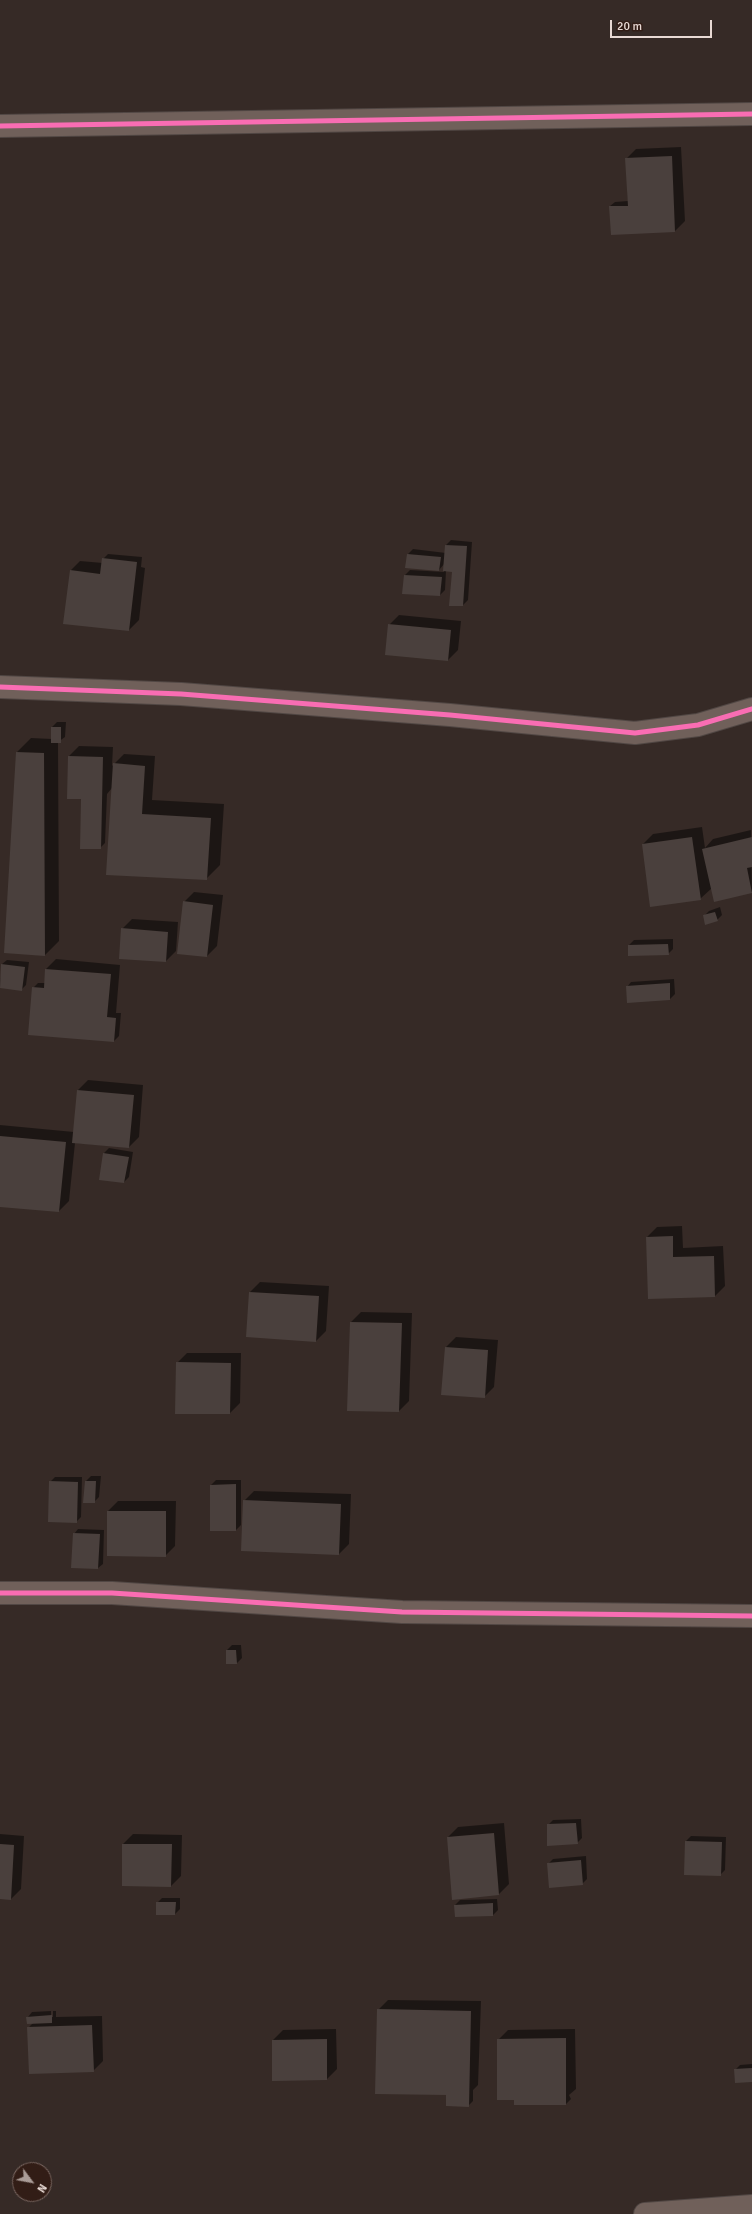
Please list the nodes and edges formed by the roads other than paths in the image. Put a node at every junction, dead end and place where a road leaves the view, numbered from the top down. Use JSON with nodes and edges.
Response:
{"nodes":[{"id":1,"x":752,"y":114,"type":"edge"},
{"id":2,"x":0,"y":126,"type":"edge"},
{"id":3,"x":0,"y":687,"type":"edge"},
{"id":4,"x":752,"y":709,"type":"edge"},
{"id":5,"x":0,"y":1593,"type":"edge"},
{"id":6,"x":752,"y":1616,"type":"edge"},
{"id":7,"x":752,"y":2206,"type":"edge"},
{"id":8,"x":645,"y":2214,"type":"edge"}],
"edges":[{"from":1,"to":2,"type":"street"},
{"from":3,"to":4,"type":"street"},
{"from":5,"to":6,"type":"street"},
{"from":7,"to":8,"type":"street"}]}
